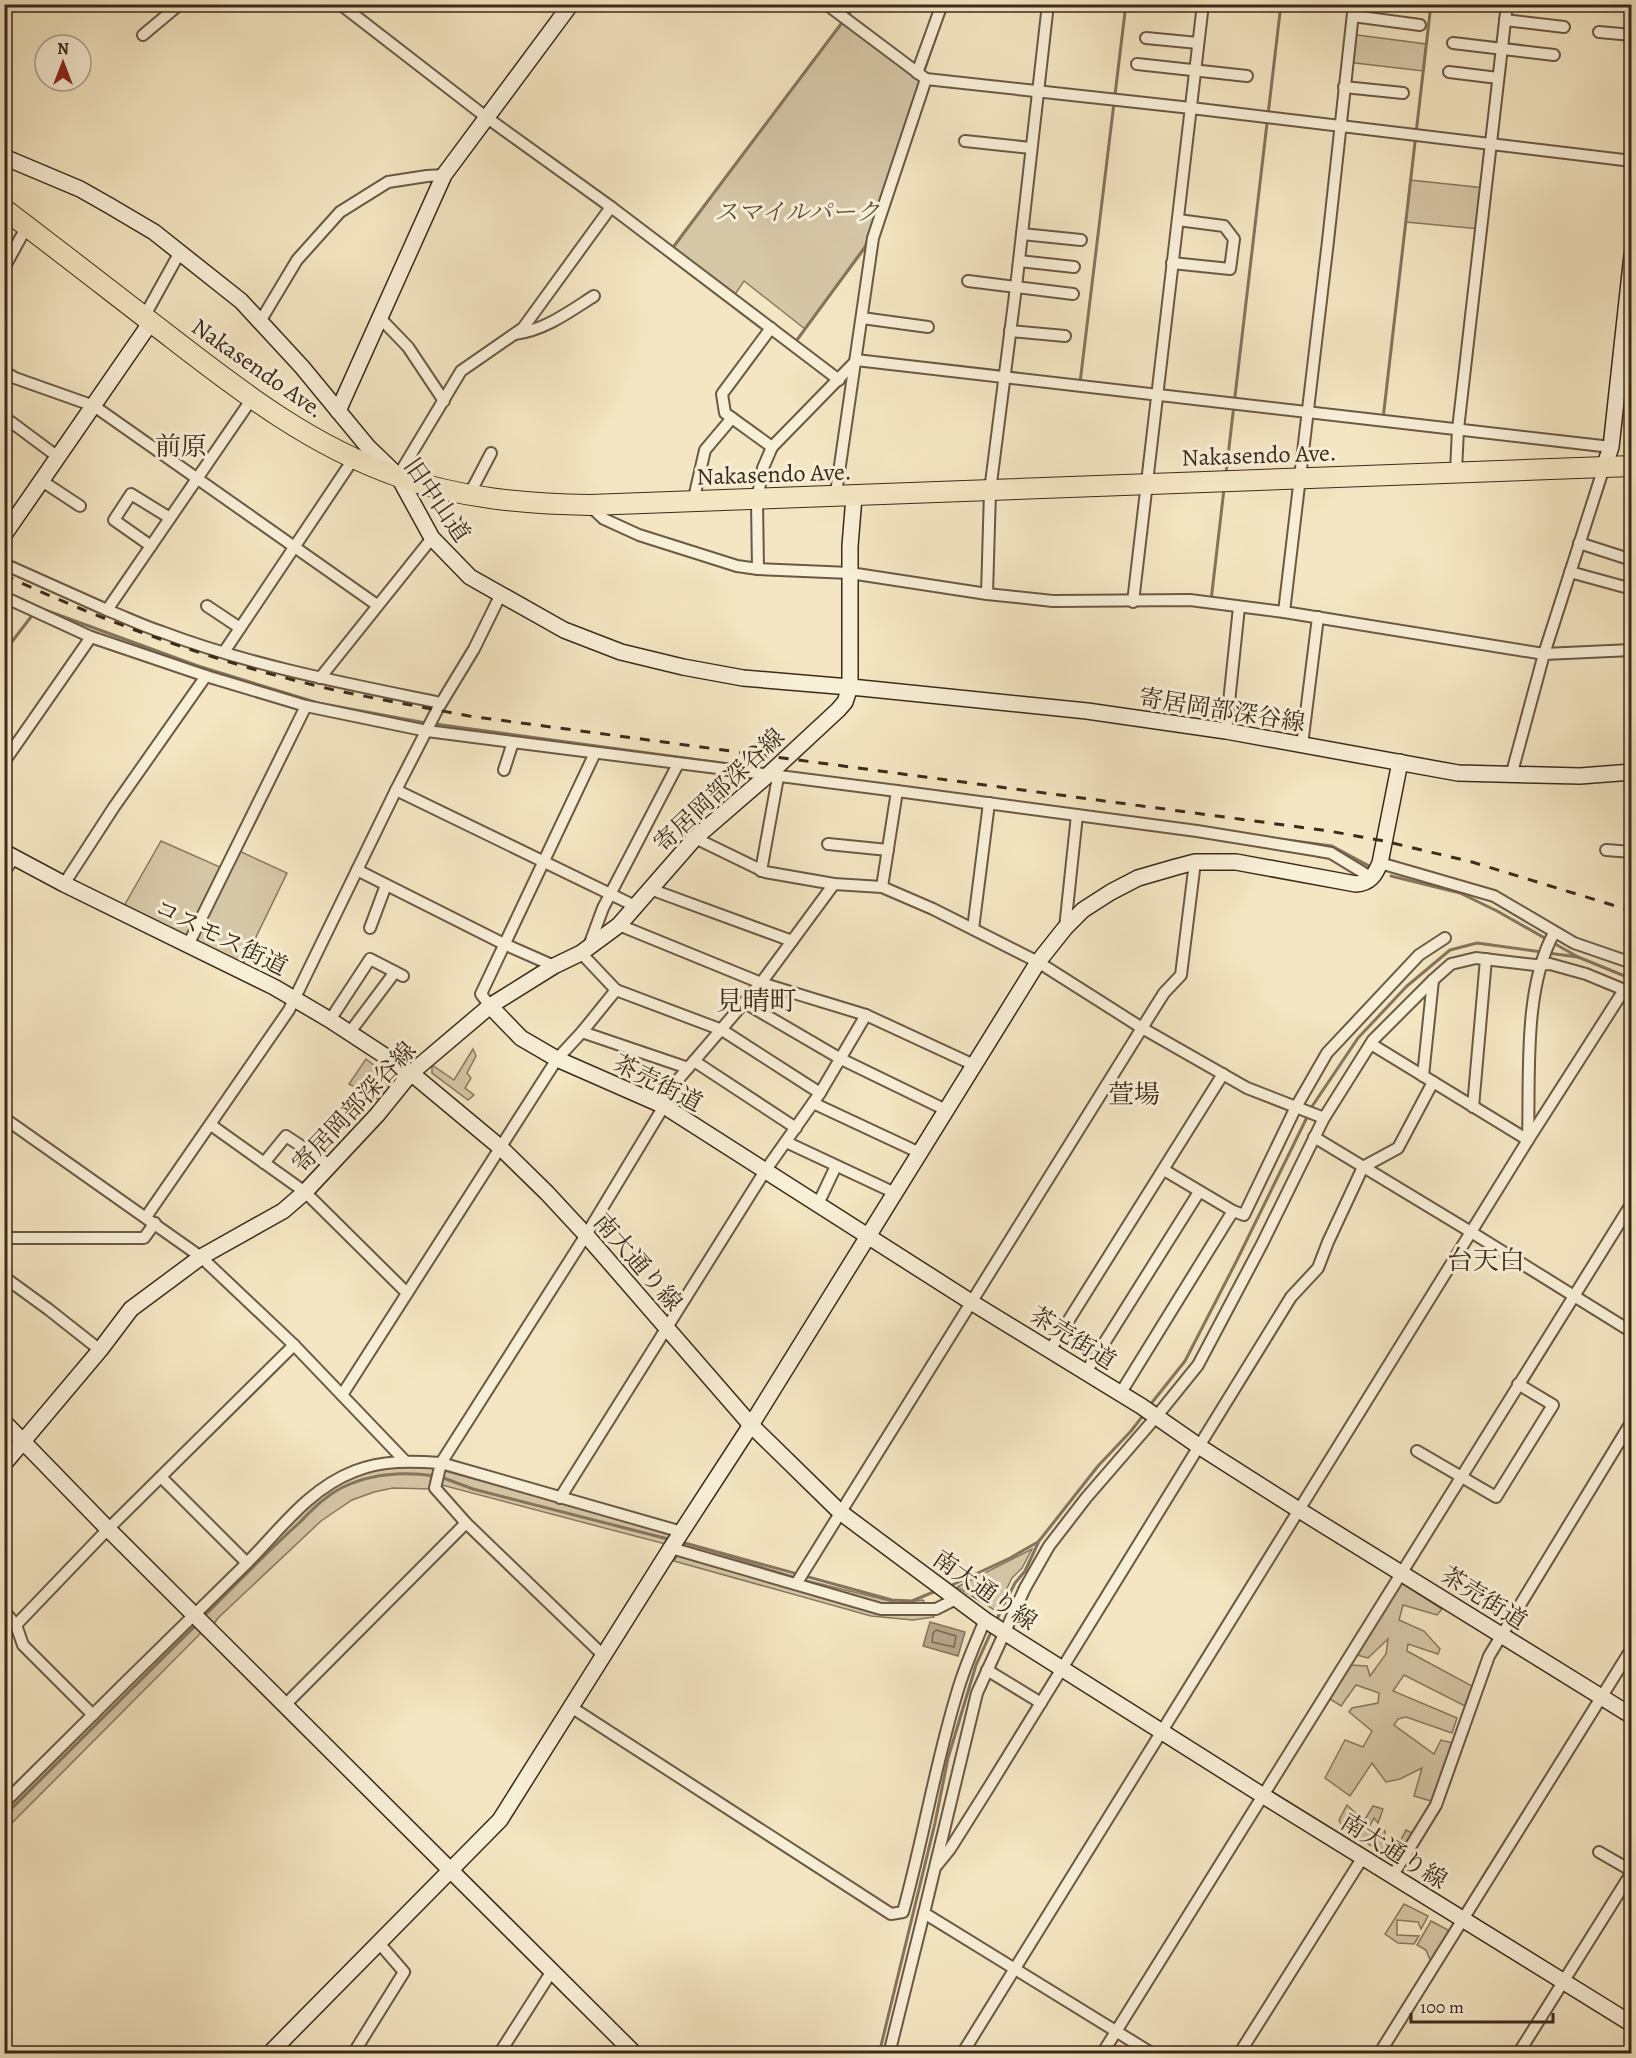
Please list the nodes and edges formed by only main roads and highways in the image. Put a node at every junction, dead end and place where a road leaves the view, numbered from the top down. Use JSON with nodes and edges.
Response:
{"nodes":[{"id":1,"x":4,"y":209,"type":"edge"},
{"id":2,"x":1632,"y":466,"type":"edge"}],
"edges":[{"from":1,"to":2,"type":"highway","name":"Nakasendo Ave."}]}
